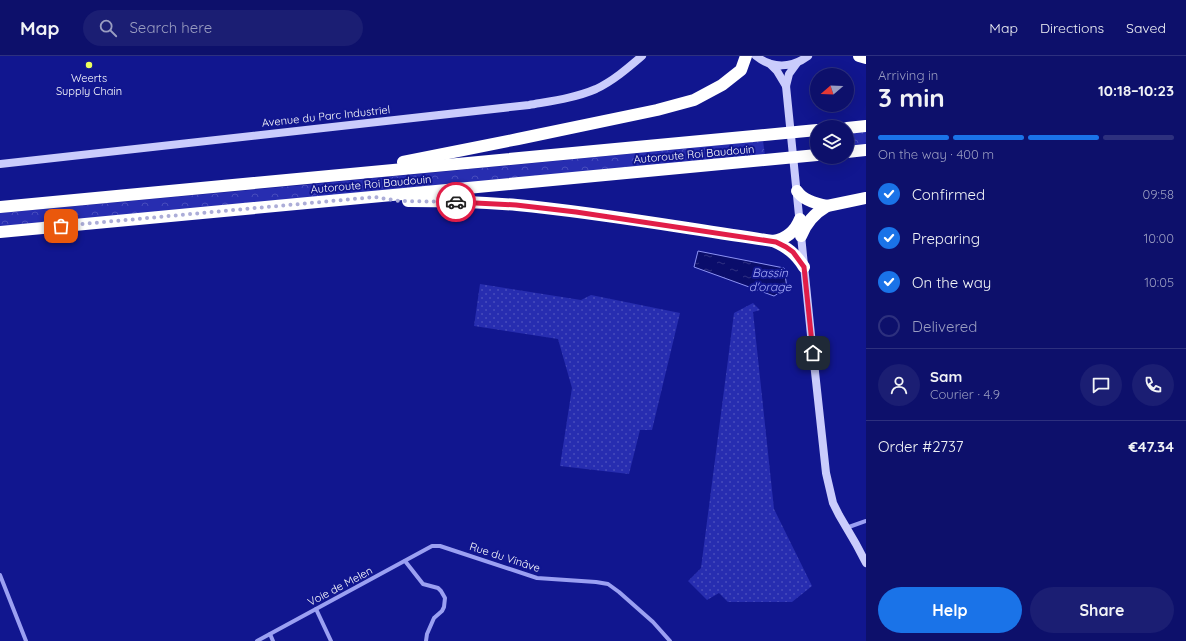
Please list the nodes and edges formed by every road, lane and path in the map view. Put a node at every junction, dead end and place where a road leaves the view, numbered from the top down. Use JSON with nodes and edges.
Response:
{"nodes":[{"id":1,"x":642,"y":56,"type":"edge"},
{"id":2,"x":746,"y":56,"type":"edge"},
{"id":3,"x":756,"y":56,"type":"edge"},
{"id":4,"x":808,"y":56,"type":"edge"},
{"id":5,"x":859,"y":56,"type":"edge"},
{"id":6,"x":866,"y":58,"type":"edge"},
{"id":7,"x":797,"y":63,"type":"junction"},
{"id":8,"x":769,"y":64,"type":"junction"},
{"id":9,"x":786,"y":86,"type":"junction"},
{"id":10,"x":866,"y":126,"type":"edge"},
{"id":11,"x":854,"y":127,"type":"edge"},
{"id":12,"x":810,"y":131,"type":"edge"},
{"id":13,"x":866,"y":150,"type":"edge"},
{"id":14,"x":854,"y":151,"type":"edge"},
{"id":15,"x":810,"y":156,"type":"edge"},
{"id":16,"x":0,"y":164,"type":"edge"},
{"id":17,"x":380,"y":172,"type":"junction"},
{"id":18,"x":797,"y":191,"type":"junction"},
{"id":19,"x":375,"y":197,"type":"junction"},
{"id":20,"x":866,"y":198,"type":"edge"},
{"id":21,"x":827,"y":206,"type":"junction"},
{"id":22,"x":0,"y":207,"type":"edge"},
{"id":23,"x":800,"y":219,"type":"junction"},
{"id":24,"x":0,"y":232,"type":"edge"},
{"id":25,"x":801,"y":236,"type":"junction"},
{"id":26,"x":773,"y":241,"type":"junction"},
{"id":27,"x":804,"y":267,"type":"junction"},
{"id":28,"x":866,"y":521,"type":"edge"},
{"id":29,"x":846,"y":528,"type":"junction"},
{"id":30,"x":432,"y":546,"type":"joint"},
{"id":31,"x":405,"y":561,"type":"junction"},
{"id":32,"x":866,"y":563,"type":"edge"},
{"id":33,"x":0,"y":575,"type":"edge"},
{"id":34,"x":316,"y":609,"type":"junction"},
{"id":35,"x":270,"y":634,"type":"junction"},
{"id":36,"x":26,"y":641,"type":"edge"},
{"id":37,"x":257,"y":641,"type":"edge"},
{"id":38,"x":273,"y":641,"type":"edge"},
{"id":39,"x":331,"y":641,"type":"edge"},
{"id":40,"x":426,"y":641,"type":"edge"},
{"id":41,"x":670,"y":641,"type":"edge"}],
"edges":[{"from":1,"to":16,"type":"street","name":"Avenue du Parc Industriel"},
{"from":2,"to":17,"type":"highway"},
{"from":3,"to":8,"type":"street"},
{"from":4,"to":7,"type":"street"},
{"from":5,"to":6,"type":"highway"},
{"from":7,"to":8,"type":"street"},
{"from":7,"to":9,"type":"street"},
{"from":8,"to":9,"type":"street"},
{"from":9,"to":18,"type":"street"},
{"from":10,"to":11,"type":"highway"},
{"from":12,"to":17,"type":"highway","name":"Autoroute Roi Baudouin"},
{"from":13,"to":14,"type":"highway"},
{"from":15,"to":19,"type":"highway","name":"Autoroute Roi Baudouin"},
{"from":17,"to":22,"type":"highway","name":"Autoroute Roi Baudouin"},
{"from":18,"to":21,"type":"highway"},
{"from":18,"to":23,"type":"street"},
{"from":19,"to":24,"type":"highway","name":"Autoroute Roi Baudouin"},
{"from":19,"to":26,"type":"highway"},
{"from":20,"to":21,"type":"highway"},
{"from":21,"to":25,"type":"highway"},
{"from":23,"to":25,"type":"street"},
{"from":23,"to":26,"type":"highway"},
{"from":25,"to":27,"type":"street"},
{"from":26,"to":27,"type":"highway"},
{"from":27,"to":29,"type":"street"},
{"from":28,"to":29,"type":"street"},
{"from":29,"to":32,"type":"street"},
{"from":30,"to":31,"type":"street","name":"Voie de Melen"},
{"from":30,"to":41,"type":"street","name":"Rue du Vinâve"},
{"from":31,"to":34,"type":"street","name":"Voie de Melen"},
{"from":31,"to":40,"type":"street"},
{"from":33,"to":36,"type":"street"},
{"from":34,"to":35,"type":"street","name":"Voie de Melen"},
{"from":34,"to":39,"type":"street"},
{"from":35,"to":37,"type":"street","name":"Voie de Melen"},
{"from":35,"to":38,"type":"street"}]}
